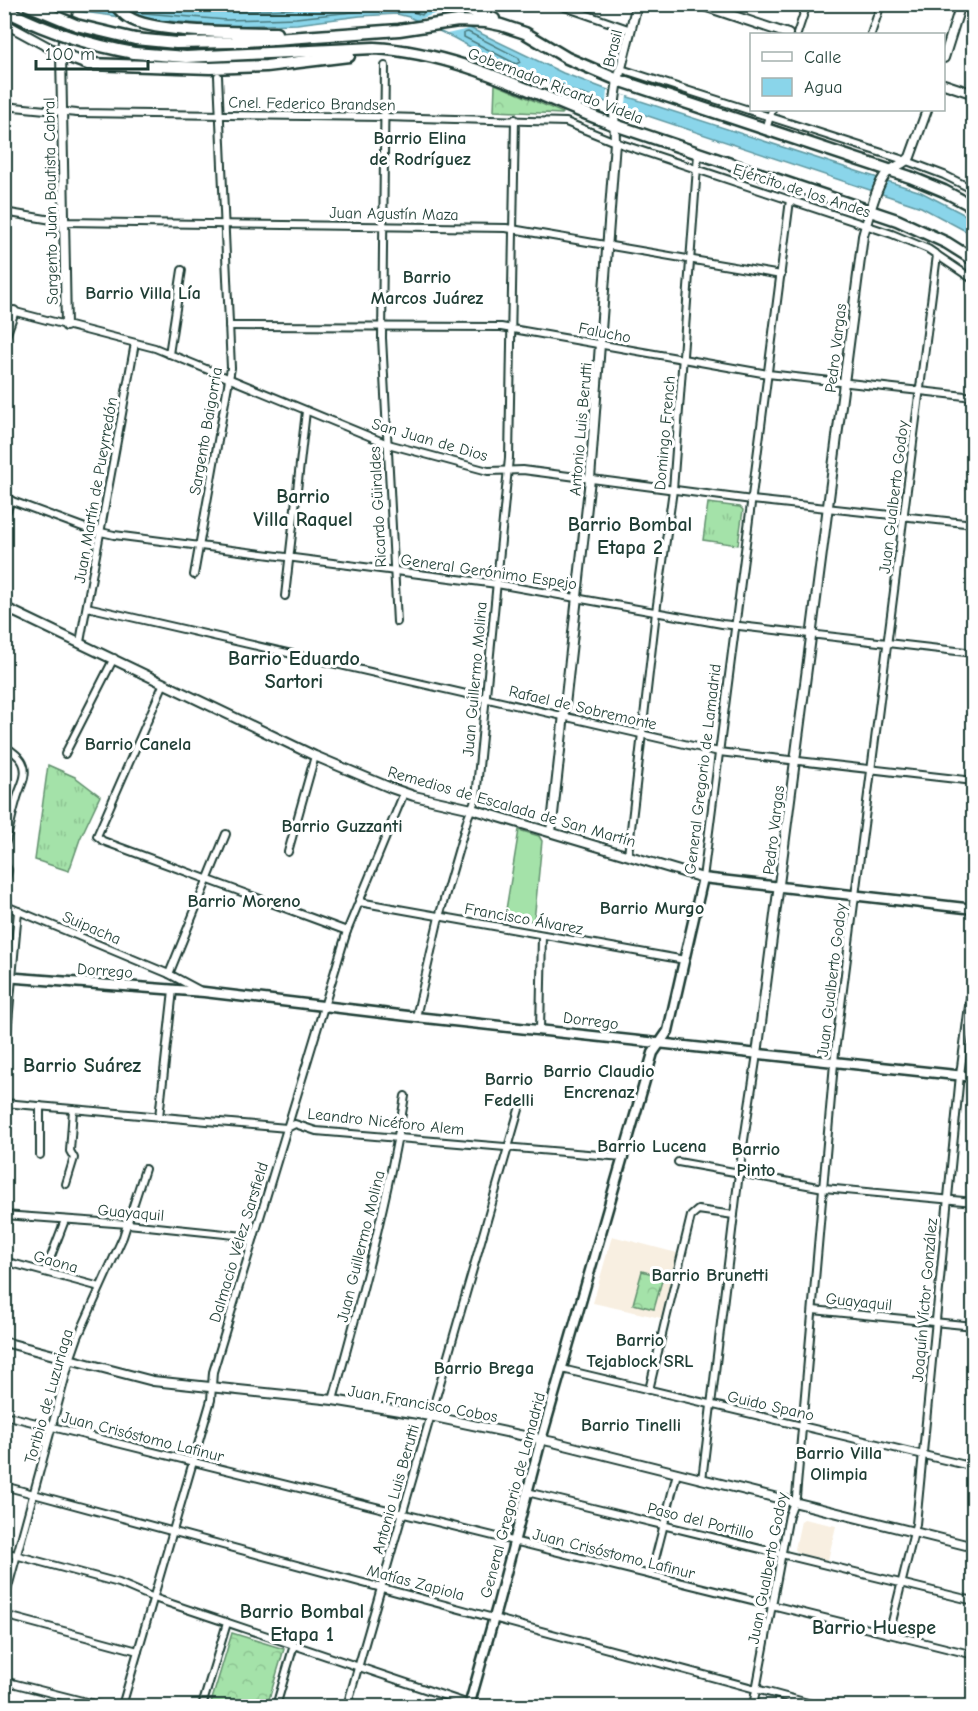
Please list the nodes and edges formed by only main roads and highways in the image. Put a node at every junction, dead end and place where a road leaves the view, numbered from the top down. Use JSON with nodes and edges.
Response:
{"nodes":[{"id":1,"x":25,"y":4,"type":"edge"},
{"id":2,"x":115,"y":4,"type":"edge"},
{"id":3,"x":464,"y":4,"type":"edge"},
{"id":4,"x":7,"y":15,"type":"edge"},
{"id":5,"x":513,"y":28,"type":"junction"},
{"id":6,"x":333,"y":35,"type":"junction"},
{"id":7,"x":395,"y":49,"type":"junction"},
{"id":8,"x":61,"y":54,"type":"road end"},
{"id":9,"x":974,"y":207,"type":"edge"},
{"id":10,"x":974,"y":260,"type":"edge"},
{"id":11,"x":703,"y":878,"type":"joint"},
{"id":12,"x":974,"y":909,"type":"edge"},
{"id":13,"x":8,"y":978,"type":"edge"},
{"id":14,"x":660,"y":1044,"type":"junction"},
{"id":15,"x":974,"y":1077,"type":"edge"},
{"id":16,"x":471,"y":1706,"type":"edge"}],
"edges":[{"from":1,"to":6,"type":"highway","name":"Gobernador Ricardo Videla","bridge":true},
{"from":2,"to":6,"type":"highway"},
{"from":3,"to":5,"type":"highway"},
{"from":4,"to":7,"type":"highway","name":"Gobernador Ricardo Videla","bridge":true},
{"from":5,"to":6,"type":"highway","name":"Gobernador Ricardo Videla"},
{"from":5,"to":9,"type":"highway","name":"Gobernador Ricardo Videla"},
{"from":7,"to":8,"type":"highway"},
{"from":7,"to":10,"type":"highway","name":"Gobernador Ricardo Videla"},
{"from":11,"to":12,"type":"main road","name":"Remedios de Escalada de San Martín"},
{"from":11,"to":14,"type":"main road","name":"General Gregorio de Lamadrid"},
{"from":13,"to":14,"type":"main road","name":"Dorrego"},
{"from":14,"to":15,"type":"main road","name":"Dorrego"},
{"from":14,"to":16,"type":"main road","name":"General Gregorio de Lamadrid"}]}
